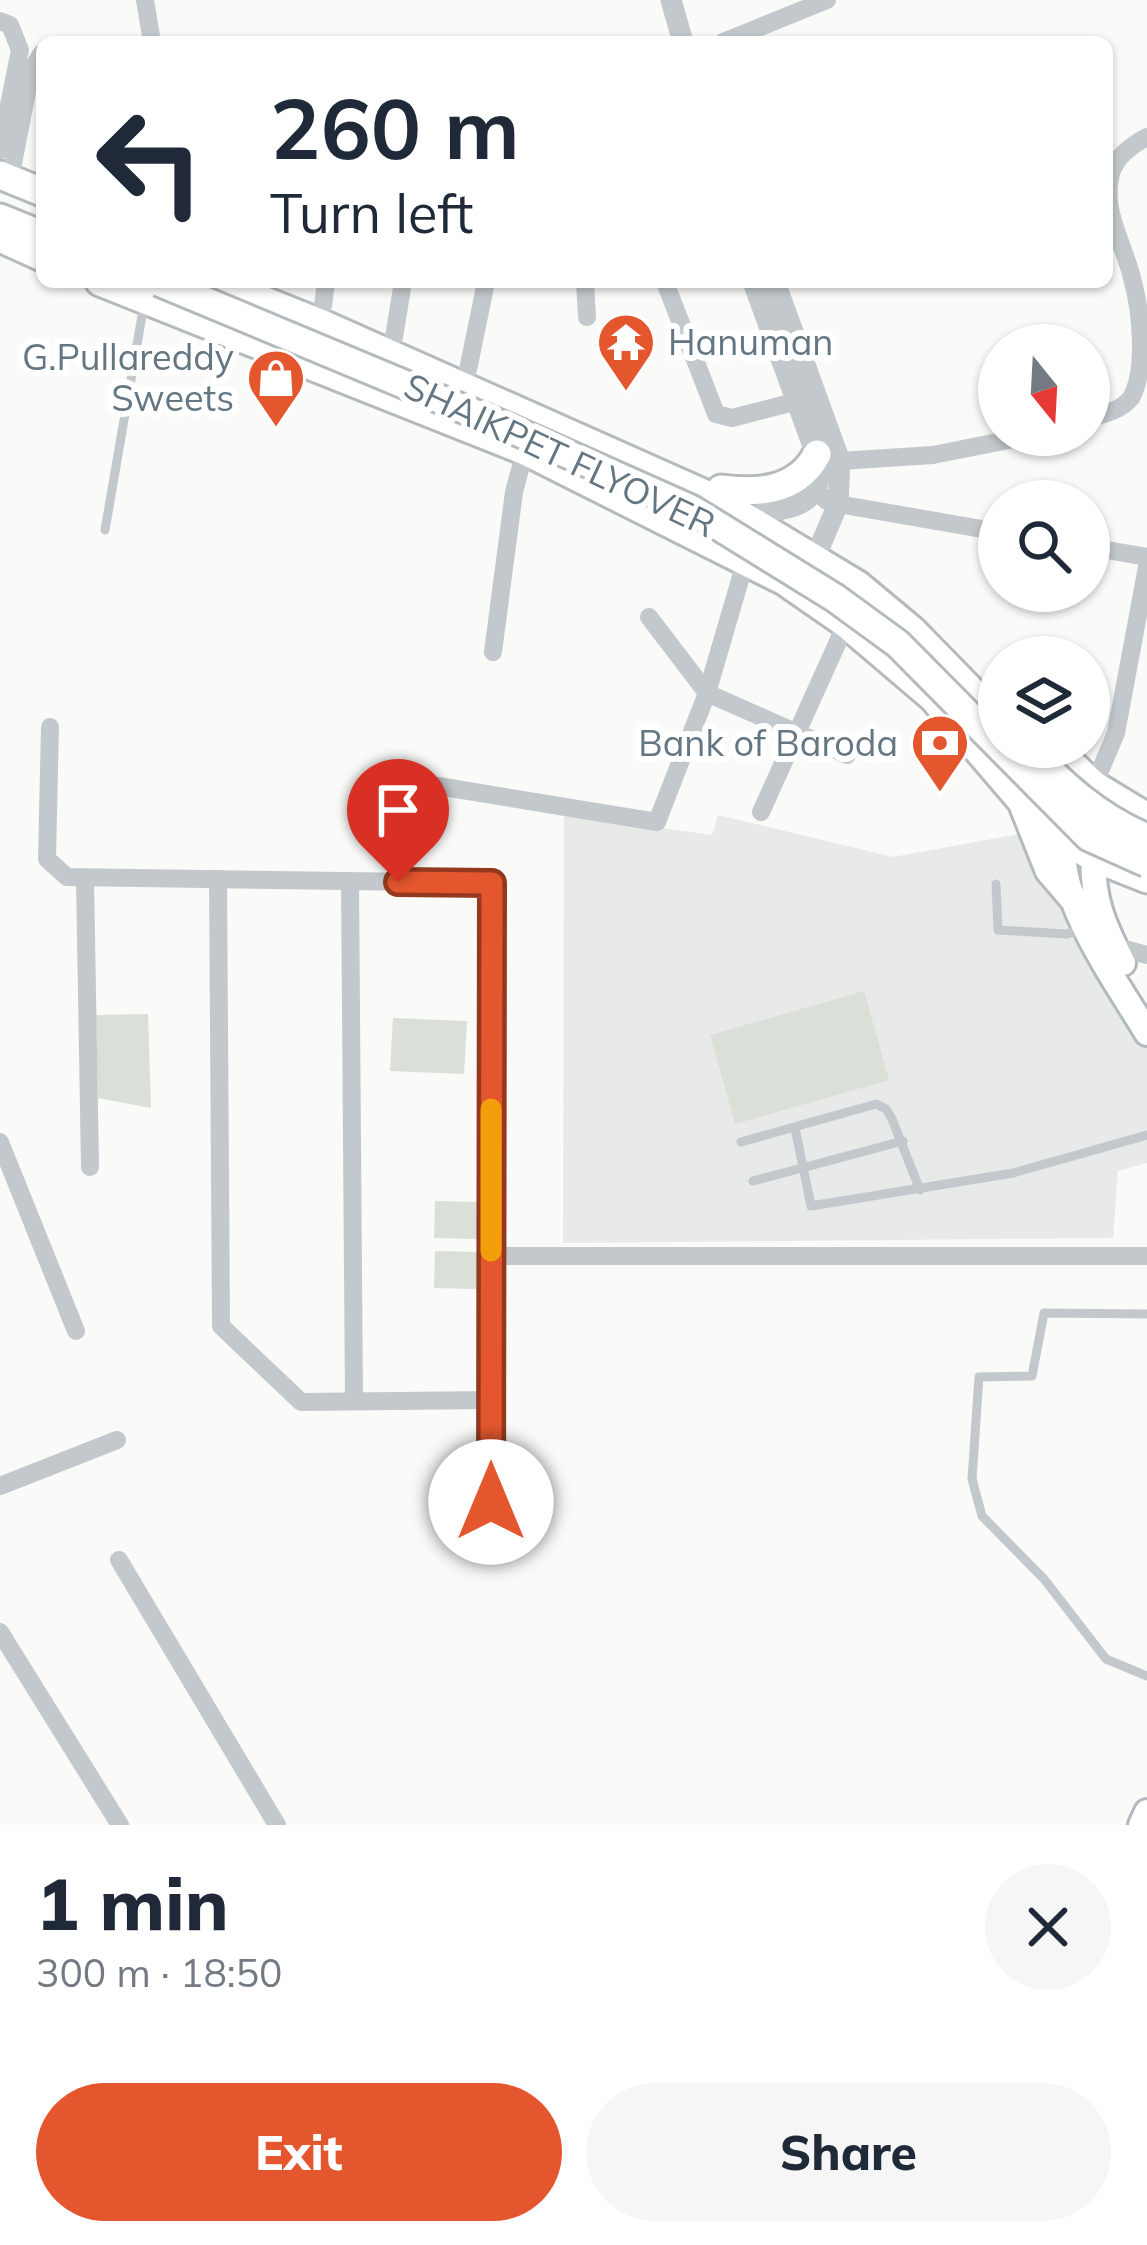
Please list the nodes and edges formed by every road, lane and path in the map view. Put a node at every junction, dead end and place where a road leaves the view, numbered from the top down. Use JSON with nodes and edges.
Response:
{"nodes":[{"id":1,"x":146,"y":0,"type":"edge"},
{"id":2,"x":671,"y":0,"type":"edge"},
{"id":3,"x":827,"y":0,"type":"edge"},
{"id":4,"x":0,"y":21,"type":"edge"},
{"id":5,"x":151,"y":36,"type":"edge"},
{"id":6,"x":680,"y":36,"type":"edge"},
{"id":7,"x":738,"y":36,"type":"edge"},
{"id":8,"x":20,"y":50,"type":"junction"},
{"id":9,"x":36,"y":53,"type":"edge"},
{"id":10,"x":36,"y":63,"type":"edge"},
{"id":11,"x":1147,"y":137,"type":"edge"},
{"id":12,"x":0,"y":150,"type":"edge"},
{"id":13,"x":1113,"y":170,"type":"edge"},
{"id":14,"x":4,"y":183,"type":"edge"},
{"id":15,"x":36,"y":191,"type":"edge"},
{"id":16,"x":36,"y":207,"type":"edge"},
{"id":17,"x":0,"y":218,"type":"edge"},
{"id":18,"x":1113,"y":221,"type":"edge"},
{"id":19,"x":36,"y":233,"type":"edge"},
{"id":20,"x":0,"y":238,"type":"edge"},
{"id":21,"x":36,"y":253,"type":"edge"},
{"id":22,"x":233,"y":288,"type":"edge"},
{"id":23,"x":294,"y":288,"type":"edge"},
{"id":24,"x":402,"y":288,"type":"edge"},
{"id":25,"x":485,"y":288,"type":"edge"},
{"id":26,"x":585,"y":288,"type":"edge"},
{"id":27,"x":667,"y":288,"type":"edge"},
{"id":28,"x":755,"y":288,"type":"edge"},
{"id":29,"x":777,"y":288,"type":"edge"},
{"id":30,"x":152,"y":290,"type":"edge"},
{"id":31,"x":324,"y":294,"type":"edge"},
{"id":32,"x":586,"y":316,"type":"dead end"},
{"id":33,"x":394,"y":337,"type":"junction"},
{"id":34,"x":468,"y":370,"type":"junction"},
{"id":35,"x":798,"y":401,"type":"junction"},
{"id":36,"x":1110,"y":412,"type":"edge"},
{"id":37,"x":978,"y":446,"type":"edge"},
{"id":38,"x":525,"y":451,"type":"junction"},
{"id":39,"x":829,"y":458,"type":"junction"},
{"id":40,"x":721,"y":489,"type":"junction"},
{"id":41,"x":816,"y":491,"type":"junction"},
{"id":42,"x":838,"y":504,"type":"junction"},
{"id":43,"x":764,"y":511,"type":"junction"},
{"id":44,"x":978,"y":528,"type":"edge"},
{"id":45,"x":105,"y":530,"type":"dead end"},
{"id":46,"x":820,"y":544,"type":"junction"},
{"id":47,"x":1110,"y":552,"type":"edge"},
{"id":48,"x":1147,"y":562,"type":"edge"},
{"id":49,"x":745,"y":563,"type":"junction"},
{"id":50,"x":649,"y":617,"type":"dead end"},
{"id":51,"x":846,"y":624,"type":"junction"},
{"id":52,"x":493,"y":652,"type":"dead end"},
{"id":53,"x":978,"y":673,"type":"edge"},
{"id":54,"x":706,"y":693,"type":"junction"},
{"id":55,"x":978,"y":698,"type":"edge"},
{"id":56,"x":50,"y":728,"type":"dead end"},
{"id":57,"x":796,"y":732,"type":"junction"},
{"id":58,"x":847,"y":755,"type":"dead end"},
{"id":59,"x":1046,"y":768,"type":"edge"},
{"id":60,"x":1076,"y":768,"type":"edge"},
{"id":61,"x":1094,"y":785,"type":"junction"},
{"id":62,"x":438,"y":786,"type":"dead end"},
{"id":63,"x":1023,"y":803,"type":"junction"},
{"id":64,"x":761,"y":812,"type":"dead end"},
{"id":65,"x":1147,"y":817,"type":"edge"},
{"id":66,"x":1062,"y":838,"type":"junction"},
{"id":67,"x":1147,"y":838,"type":"edge"},
{"id":68,"x":1094,"y":858,"type":"junction"},
{"id":69,"x":1147,"y":863,"type":"edge"},
{"id":70,"x":85,"y":878,"type":"junction"},
{"id":71,"x":218,"y":879,"type":"junction"},
{"id":72,"x":1147,"y":879,"type":"edge"},
{"id":73,"x":350,"y":881,"type":"junction"},
{"id":74,"x":996,"y":884,"type":"dead end"},
{"id":75,"x":1072,"y":897,"type":"junction"},
{"id":76,"x":1086,"y":928,"type":"junction"},
{"id":77,"x":1114,"y":946,"type":"junction"},
{"id":78,"x":1147,"y":955,"type":"edge"},
{"id":79,"x":1147,"y":1006,"type":"edge"},
{"id":80,"x":1147,"y":1034,"type":"edge"},
{"id":81,"x":795,"y":1128,"type":"junction"},
{"id":82,"x":1147,"y":1135,"type":"edge"},
{"id":83,"x":903,"y":1141,"type":"junction"},
{"id":84,"x":0,"y":1142,"type":"edge"},
{"id":85,"x":741,"y":1142,"type":"dead end"},
{"id":86,"x":90,"y":1167,"type":"dead end"},
{"id":87,"x":804,"y":1168,"type":"junction"},
{"id":88,"x":753,"y":1180,"type":"dead end"},
{"id":89,"x":920,"y":1190,"type":"junction"},
{"id":90,"x":491,"y":1256,"type":"junction"},
{"id":91,"x":1147,"y":1256,"type":"edge"},
{"id":92,"x":1147,"y":1314,"type":"edge"},
{"id":93,"x":76,"y":1331,"type":"dead end"},
{"id":94,"x":491,"y":1400,"type":"junction"},
{"id":95,"x":354,"y":1401,"type":"junction"},
{"id":96,"x":117,"y":1440,"type":"dead end"},
{"id":97,"x":0,"y":1486,"type":"edge"},
{"id":98,"x":491,"y":1502,"type":"dead end"},
{"id":99,"x":119,"y":1560,"type":"dead end"},
{"id":100,"x":0,"y":1631,"type":"edge"},
{"id":101,"x":1147,"y":1676,"type":"edge"},
{"id":102,"x":1147,"y":1813,"type":"edge"},
{"id":103,"x":113,"y":1823,"type":"edge"},
{"id":104,"x":277,"y":1825,"type":"edge"},
{"id":105,"x":1141,"y":1825,"type":"edge"}],
"edges":[{"from":1,"to":5,"type":"street"},
{"from":2,"to":6,"type":"street"},
{"from":3,"to":7,"type":"street"},
{"from":4,"to":8,"type":"street"},
{"from":8,"to":9,"type":"street"},
{"from":8,"to":12,"type":"street"},
{"from":10,"to":14,"type":"street"},
{"from":11,"to":13,"type":"street"},
{"from":14,"to":15,"type":"main road"},
{"from":14,"to":16,"type":"main road"},
{"from":17,"to":19,"type":"main road"},
{"from":18,"to":36,"type":"street"},
{"from":20,"to":21,"type":"main road"},
{"from":22,"to":55,"type":"main road","name":"SHAIKPET FLYOVER"},
{"from":23,"to":31,"type":"main road"},
{"from":24,"to":33,"type":"street"},
{"from":25,"to":34,"type":"street"},
{"from":26,"to":32,"type":"street"},
{"from":27,"to":35,"type":"street"},
{"from":28,"to":35,"type":"street"},
{"from":29,"to":39,"type":"street"},
{"from":30,"to":38,"type":"main road"},
{"from":30,"to":45,"type":"lane"},
{"from":30,"to":69,"type":"main road","name":"SHAIKPET FLYOVER","bridge":true},
{"from":31,"to":33,"type":"main road"},
{"from":33,"to":34,"type":"main road"},
{"from":34,"to":40,"type":"main road"},
{"from":35,"to":39,"type":"street"},
{"from":37,"to":39,"type":"street"},
{"from":38,"to":49,"type":"main road"},
{"from":38,"to":52,"type":"street"},
{"from":39,"to":40,"type":"main road"},
{"from":39,"to":41,"type":"street"},
{"from":39,"to":42,"type":"street"},
{"from":40,"to":43,"type":"main road"},
{"from":41,"to":42,"type":"street"},
{"from":41,"to":43,"type":"street"},
{"from":42,"to":44,"type":"street"},
{"from":42,"to":46,"type":"street"},
{"from":43,"to":46,"type":"main road"},
{"from":46,"to":53,"type":"main road"},
{"from":47,"to":48,"type":"street"},
{"from":48,"to":61,"type":"street"},
{"from":49,"to":51,"type":"main road"},
{"from":49,"to":54,"type":"street"},
{"from":50,"to":54,"type":"street"},
{"from":51,"to":57,"type":"street"},
{"from":51,"to":63,"type":"main road"},
{"from":54,"to":57,"type":"street"},
{"from":54,"to":62,"type":"street"},
{"from":56,"to":70,"type":"street"},
{"from":57,"to":58,"type":"street"},
{"from":57,"to":64,"type":"street"},
{"from":59,"to":67,"type":"main road","bridge":true},
{"from":60,"to":61,"type":"main road"},
{"from":61,"to":65,"type":"main road"},
{"from":61,"to":66,"type":"main road"},
{"from":63,"to":66,"type":"main road"},
{"from":63,"to":75,"type":"main road"},
{"from":66,"to":68,"type":"main road"},
{"from":66,"to":75,"type":"main road"},
{"from":68,"to":72,"type":"main road"},
{"from":68,"to":77,"type":"main road"},
{"from":70,"to":71,"type":"street"},
{"from":70,"to":86,"type":"street"},
{"from":71,"to":73,"type":"street"},
{"from":71,"to":95,"type":"street"},
{"from":73,"to":90,"type":"street"},
{"from":73,"to":95,"type":"street"},
{"from":74,"to":76,"type":"lane"},
{"from":75,"to":76,"type":"main road"},
{"from":76,"to":80,"type":"main road"},
{"from":77,"to":78,"type":"street"},
{"from":77,"to":79,"type":"main road"},
{"from":81,"to":83,"type":"lane"},
{"from":81,"to":85,"type":"lane"},
{"from":81,"to":87,"type":"lane"},
{"from":82,"to":89,"type":"lane"},
{"from":83,"to":87,"type":"lane"},
{"from":83,"to":89,"type":"lane"},
{"from":84,"to":93,"type":"street"},
{"from":87,"to":88,"type":"lane"},
{"from":87,"to":89,"type":"lane"},
{"from":90,"to":91,"type":"street"},
{"from":90,"to":94,"type":"street"},
{"from":92,"to":101,"type":"lane"},
{"from":94,"to":95,"type":"street"},
{"from":94,"to":98,"type":"street"},
{"from":96,"to":97,"type":"street"},
{"from":99,"to":104,"type":"street"},
{"from":100,"to":103,"type":"street"},
{"from":102,"to":105,"type":"main road"}]}
